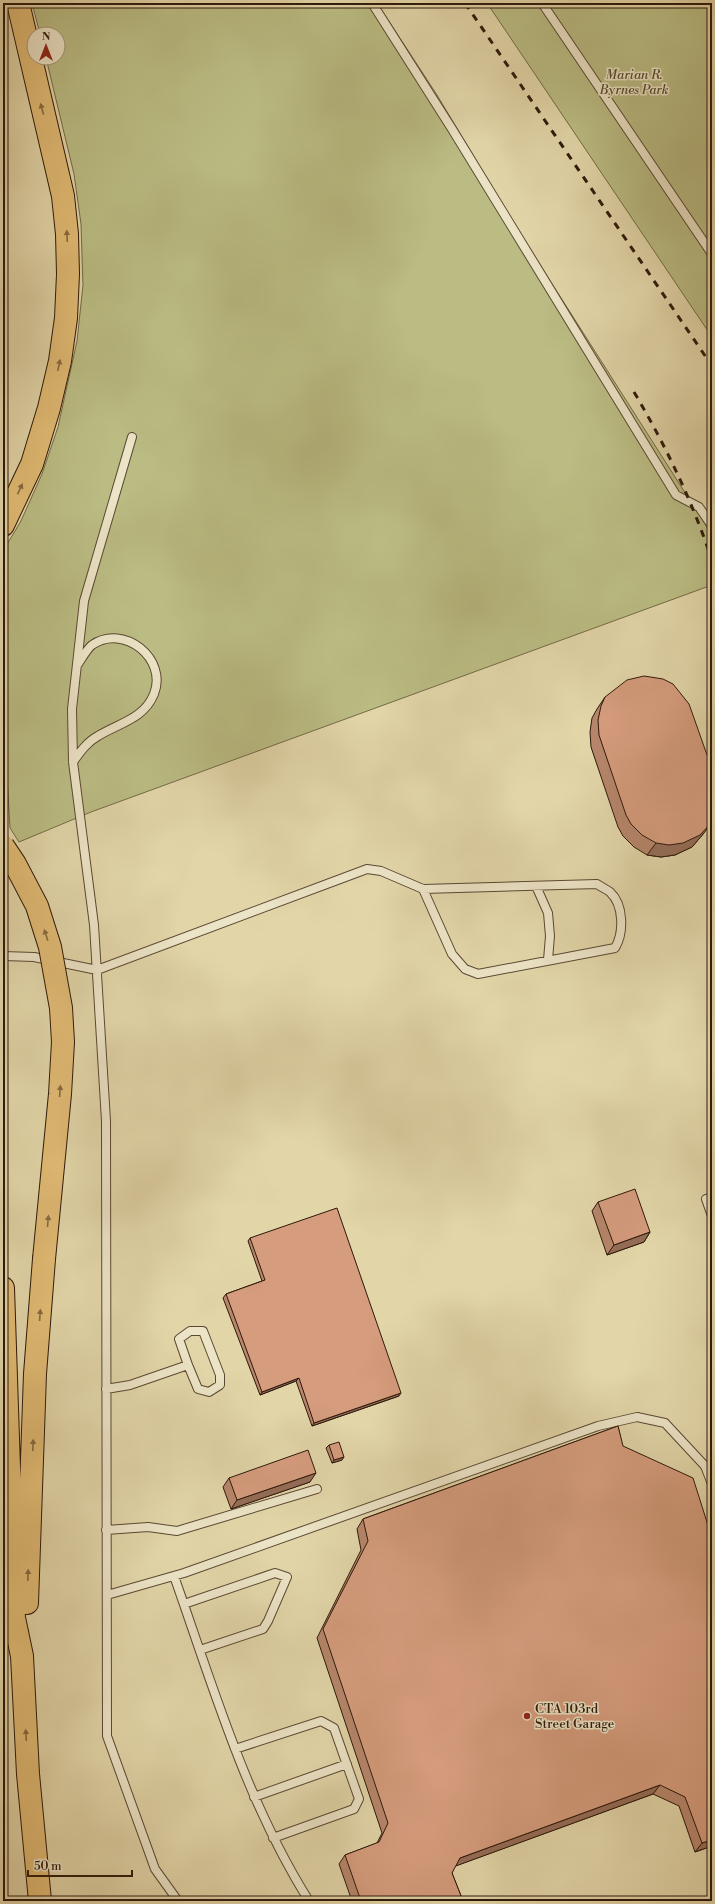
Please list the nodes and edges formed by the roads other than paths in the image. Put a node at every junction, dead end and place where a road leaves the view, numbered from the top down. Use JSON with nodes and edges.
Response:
{"nodes":[{"id":1,"x":18,"y":3,"type":"edge"},
{"id":2,"x":372,"y":3,"type":"edge"},
{"id":3,"x":542,"y":3,"type":"edge"},
{"id":4,"x":712,"y":254,"type":"edge"},
{"id":5,"x":132,"y":437,"type":"dead end"},
{"id":6,"x":3,"y":524,"type":"edge"},
{"id":7,"x":712,"y":526,"type":"edge"},
{"id":8,"x":77,"y":665,"type":"junction"},
{"id":9,"x":73,"y":762,"type":"junction"},
{"id":10,"x":3,"y":846,"type":"edge"},
{"id":11,"x":536,"y":886,"type":"junction"},
{"id":12,"x":423,"y":889,"type":"junction"},
{"id":13,"x":3,"y":956,"type":"edge"},
{"id":14,"x":548,"y":960,"type":"junction"},
{"id":15,"x":97,"y":970,"type":"junction"},
{"id":16,"x":712,"y":1197,"type":"edge"},
{"id":17,"x":712,"y":1216,"type":"edge"},
{"id":18,"x":3,"y":1288,"type":"edge"},
{"id":19,"x":188,"y":1365,"type":"junction"},
{"id":20,"x":106,"y":1389,"type":"junction"},
{"id":21,"x":712,"y":1484,"type":"edge"},
{"id":22,"x":317,"y":1489,"type":"dead end"},
{"id":23,"x":106,"y":1530,"type":"junction"},
{"id":24,"x":174,"y":1576,"type":"junction"},
{"id":25,"x":107,"y":1595,"type":"junction"},
{"id":26,"x":184,"y":1604,"type":"junction"},
{"id":27,"x":200,"y":1650,"type":"junction"},
{"id":28,"x":22,"y":1656,"type":"junction"},
{"id":29,"x":235,"y":1749,"type":"junction"},
{"id":30,"x":347,"y":1764,"type":"junction"},
{"id":31,"x":28,"y":1774,"type":"junction"},
{"id":32,"x":254,"y":1797,"type":"junction"},
{"id":33,"x":273,"y":1838,"type":"junction"},
{"id":34,"x":29,"y":1901,"type":"edge"},
{"id":35,"x":40,"y":1901,"type":"edge"},
{"id":36,"x":178,"y":1901,"type":"edge"},
{"id":37,"x":309,"y":1901,"type":"edge"}],
"edges":[{"from":6,"to":1,"type":"highway","one_way":true},
{"from":2,"to":7,"type":"lane"},
{"from":3,"to":4,"type":"lane"},
{"from":5,"to":8,"type":"lane"},
{"from":8,"to":9,"type":"lane"},
{"from":8,"to":9,"type":"lane"},
{"from":9,"to":15,"type":"lane"},
{"from":28,"to":10,"type":"highway","one_way":true,"bridge":true},
{"from":11,"to":12,"type":"lane"},
{"from":11,"to":14,"type":"lane"},
{"from":11,"to":14,"type":"lane"},
{"from":12,"to":14,"type":"lane"},
{"from":12,"to":15,"type":"lane"},
{"from":13,"to":15,"type":"lane"},
{"from":15,"to":20,"type":"lane"},
{"from":16,"to":17,"type":"lane"},
{"from":18,"to":28,"type":"highway"},
{"from":19,"to":19,"type":"lane"},
{"from":19,"to":20,"type":"lane"},
{"from":20,"to":23,"type":"lane"},
{"from":21,"to":24,"type":"lane"},
{"from":22,"to":23,"type":"lane"},
{"from":23,"to":25,"type":"lane"},
{"from":24,"to":25,"type":"lane"},
{"from":24,"to":26,"type":"lane"},
{"from":25,"to":36,"type":"lane"},
{"from":26,"to":27,"type":"lane"},
{"from":26,"to":27,"type":"lane"},
{"from":27,"to":29,"type":"lane"},
{"from":31,"to":28,"type":"highway","one_way":true},
{"from":29,"to":30,"type":"lane"},
{"from":29,"to":32,"type":"lane"},
{"from":30,"to":32,"type":"lane"},
{"from":30,"to":33,"type":"lane"},
{"from":31,"to":34,"type":"highway"},
{"from":31,"to":35,"type":"highway"},
{"from":32,"to":33,"type":"lane"},
{"from":33,"to":37,"type":"lane"}]}
